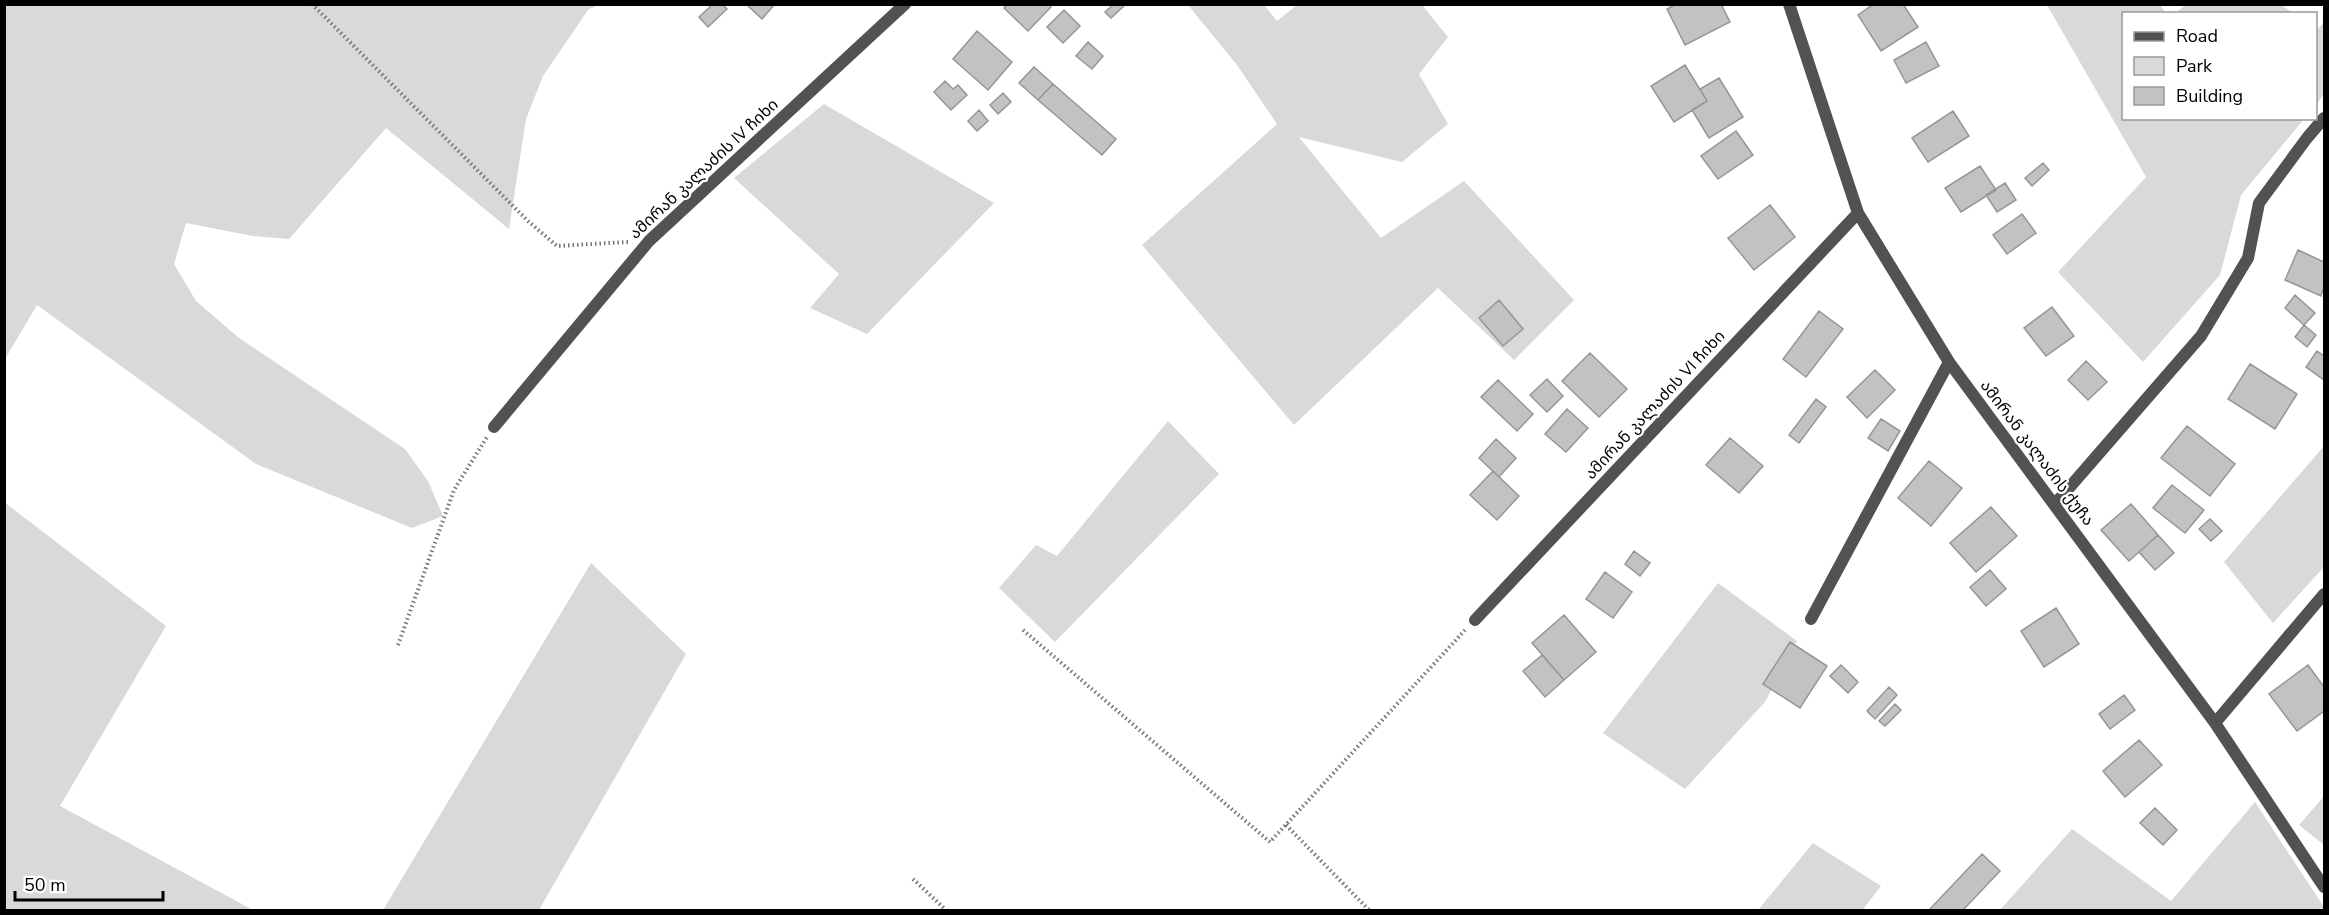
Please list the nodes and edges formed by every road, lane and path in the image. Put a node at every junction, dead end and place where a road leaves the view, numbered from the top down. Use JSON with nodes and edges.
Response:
{"nodes":[{"id":1,"x":312,"y":4,"type":"edge"},
{"id":2,"x":905,"y":4,"type":"edge"},
{"id":3,"x":1790,"y":4,"type":"edge"},
{"id":4,"x":2325,"y":118,"type":"edge"},
{"id":5,"x":1858,"y":213,"type":"junction"},
{"id":6,"x":649,"y":241,"type":"junction"},
{"id":7,"x":1949,"y":362,"type":"junction"},
{"id":8,"x":494,"y":427,"type":"joint"},
{"id":9,"x":2055,"y":504,"type":"junction"},
{"id":10,"x":2325,"y":594,"type":"edge"},
{"id":11,"x":1811,"y":619,"type":"dead end"},
{"id":12,"x":1475,"y":620,"type":"joint"},
{"id":13,"x":1023,"y":630,"type":"dead end"},
{"id":14,"x":398,"y":645,"type":"dead end"},
{"id":15,"x":2215,"y":723,"type":"junction"},
{"id":16,"x":1286,"y":825,"type":"junction"},
{"id":17,"x":913,"y":879,"type":"dead end"},
{"id":18,"x":2325,"y":887,"type":"edge"},
{"id":19,"x":946,"y":910,"type":"edge"},
{"id":20,"x":1369,"y":910,"type":"edge"}],
"edges":[{"from":1,"to":6,"type":"path"},
{"from":2,"to":6,"type":"street","name":"ამირან კალაძის IV ჩიხი"},
{"from":3,"to":5,"type":"street","name":"ამირან კალაძის ქუჩა"},
{"from":4,"to":9,"type":"street"},
{"from":5,"to":7,"type":"street","name":"ამირან კალაძის ქუჩა"},
{"from":5,"to":12,"type":"street","name":"ამირან კალაძის VI ჩიხი"},
{"from":6,"to":8,"type":"street","name":"ამირან კალაძის IV ჩიხი"},
{"from":7,"to":9,"type":"street","name":"ამირან კალაძის ქუჩა"},
{"from":7,"to":11,"type":"street"},
{"from":8,"to":14,"type":"path"},
{"from":9,"to":15,"type":"street","name":"ამირან კალაძის ქუჩა"},
{"from":10,"to":15,"type":"street"},
{"from":12,"to":16,"type":"path"},
{"from":13,"to":16,"type":"path"},
{"from":15,"to":18,"type":"street","name":"ამირან კალაძის ქუჩა"},
{"from":16,"to":20,"type":"path"},
{"from":17,"to":19,"type":"path"}]}
